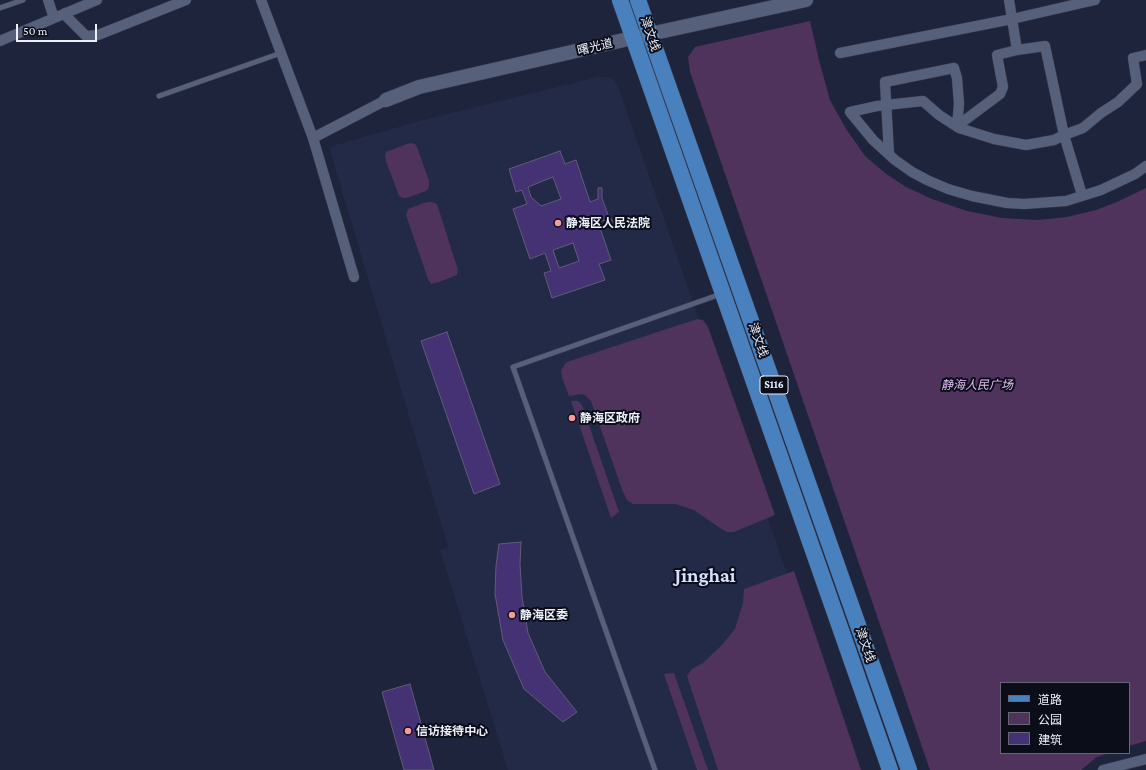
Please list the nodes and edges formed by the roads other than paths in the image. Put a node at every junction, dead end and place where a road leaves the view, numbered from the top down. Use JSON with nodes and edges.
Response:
{"nodes":[{"id":1,"x":23,"y":0,"type":"edge"},
{"id":2,"x":48,"y":0,"type":"edge"},
{"id":3,"x":97,"y":0,"type":"edge"},
{"id":4,"x":186,"y":0,"type":"edge"},
{"id":5,"x":262,"y":0,"type":"edge"},
{"id":6,"x":620,"y":0,"type":"edge"},
{"id":7,"x":638,"y":0,"type":"edge"},
{"id":8,"x":806,"y":0,"type":"edge"},
{"id":9,"x":1009,"y":0,"type":"edge"},
{"id":10,"x":1095,"y":0,"type":"edge"},
{"id":11,"x":0,"y":8,"type":"edge"},
{"id":12,"x":65,"y":13,"type":"junction"},
{"id":13,"x":54,"y":18,"type":"junction"},
{"id":14,"x":1012,"y":18,"type":"junction"},
{"id":15,"x":650,"y":34,"type":"junction"},
{"id":16,"x":633,"y":38,"type":"junction"},
{"id":17,"x":0,"y":41,"type":"edge"},
{"id":18,"x":1017,"y":50,"type":"junction"},
{"id":19,"x":281,"y":53,"type":"junction"},
{"id":20,"x":840,"y":53,"type":"dead end"},
{"id":21,"x":1146,"y":55,"type":"edge"},
{"id":22,"x":159,"y":96,"type":"dead end"},
{"id":23,"x":386,"y":100,"type":"joint"},
{"id":24,"x":886,"y":105,"type":"junction"},
{"id":25,"x":957,"y":126,"type":"junction"},
{"id":26,"x":1064,"y":135,"type":"junction"},
{"id":27,"x":313,"y":138,"type":"junction"},
{"id":28,"x":889,"y":154,"type":"junction"},
{"id":29,"x":1146,"y":166,"type":"edge"},
{"id":30,"x":1082,"y":195,"type":"junction"},
{"id":31,"x":354,"y":277,"type":"dead end"},
{"id":32,"x":731,"y":291,"type":"junction"},
{"id":33,"x":1146,"y":759,"type":"edge"},
{"id":34,"x":655,"y":770,"type":"edge"},
{"id":35,"x":890,"y":770,"type":"edge"},
{"id":36,"x":909,"y":770,"type":"edge"},
{"id":37,"x":1103,"y":770,"type":"edge"}],
"edges":[{"from":1,"to":11,"type":"lane"},
{"from":2,"to":13,"type":"street"},
{"from":3,"to":12,"type":"street"},
{"from":4,"to":12,"type":"street"},
{"from":5,"to":19,"type":"street"},
{"from":6,"to":16,"type":"main road","name":"津文线","number":"S116"},
{"from":7,"to":15,"type":"main road","name":"津文线","number":"S116"},
{"from":8,"to":15,"type":"street","name":"曙光道"},
{"from":9,"to":14,"type":"street"},
{"from":10,"to":14,"type":"street"},
{"from":12,"to":13,"type":"street"},
{"from":13,"to":17,"type":"street"},
{"from":14,"to":18,"type":"street"},
{"from":14,"to":20,"type":"street"},
{"from":15,"to":16,"type":"street","name":"曙光道"},
{"from":15,"to":32,"type":"main road","name":"津文线","number":"S116"},
{"from":16,"to":23,"type":"street","name":"曙光道"},
{"from":16,"to":32,"type":"main road","name":"津文线","number":"S116"},
{"from":18,"to":25,"type":"street"},
{"from":18,"to":26,"type":"street"},
{"from":19,"to":22,"type":"lane"},
{"from":19,"to":27,"type":"street"},
{"from":21,"to":26,"type":"street"},
{"from":23,"to":27,"type":"street"},
{"from":24,"to":25,"type":"street"},
{"from":24,"to":25,"type":"street"},
{"from":24,"to":28,"type":"street"},
{"from":24,"to":28,"type":"street"},
{"from":25,"to":26,"type":"street"},
{"from":26,"to":30,"type":"street"},
{"from":27,"to":31,"type":"street"},
{"from":28,"to":30,"type":"street"},
{"from":29,"to":30,"type":"street"},
{"from":32,"to":34,"type":"lane"},
{"from":32,"to":35,"type":"main road","name":"津文线","number":"S116"},
{"from":32,"to":36,"type":"main road","name":"津文线","number":"S116"},
{"from":33,"to":37,"type":"street"}]}
